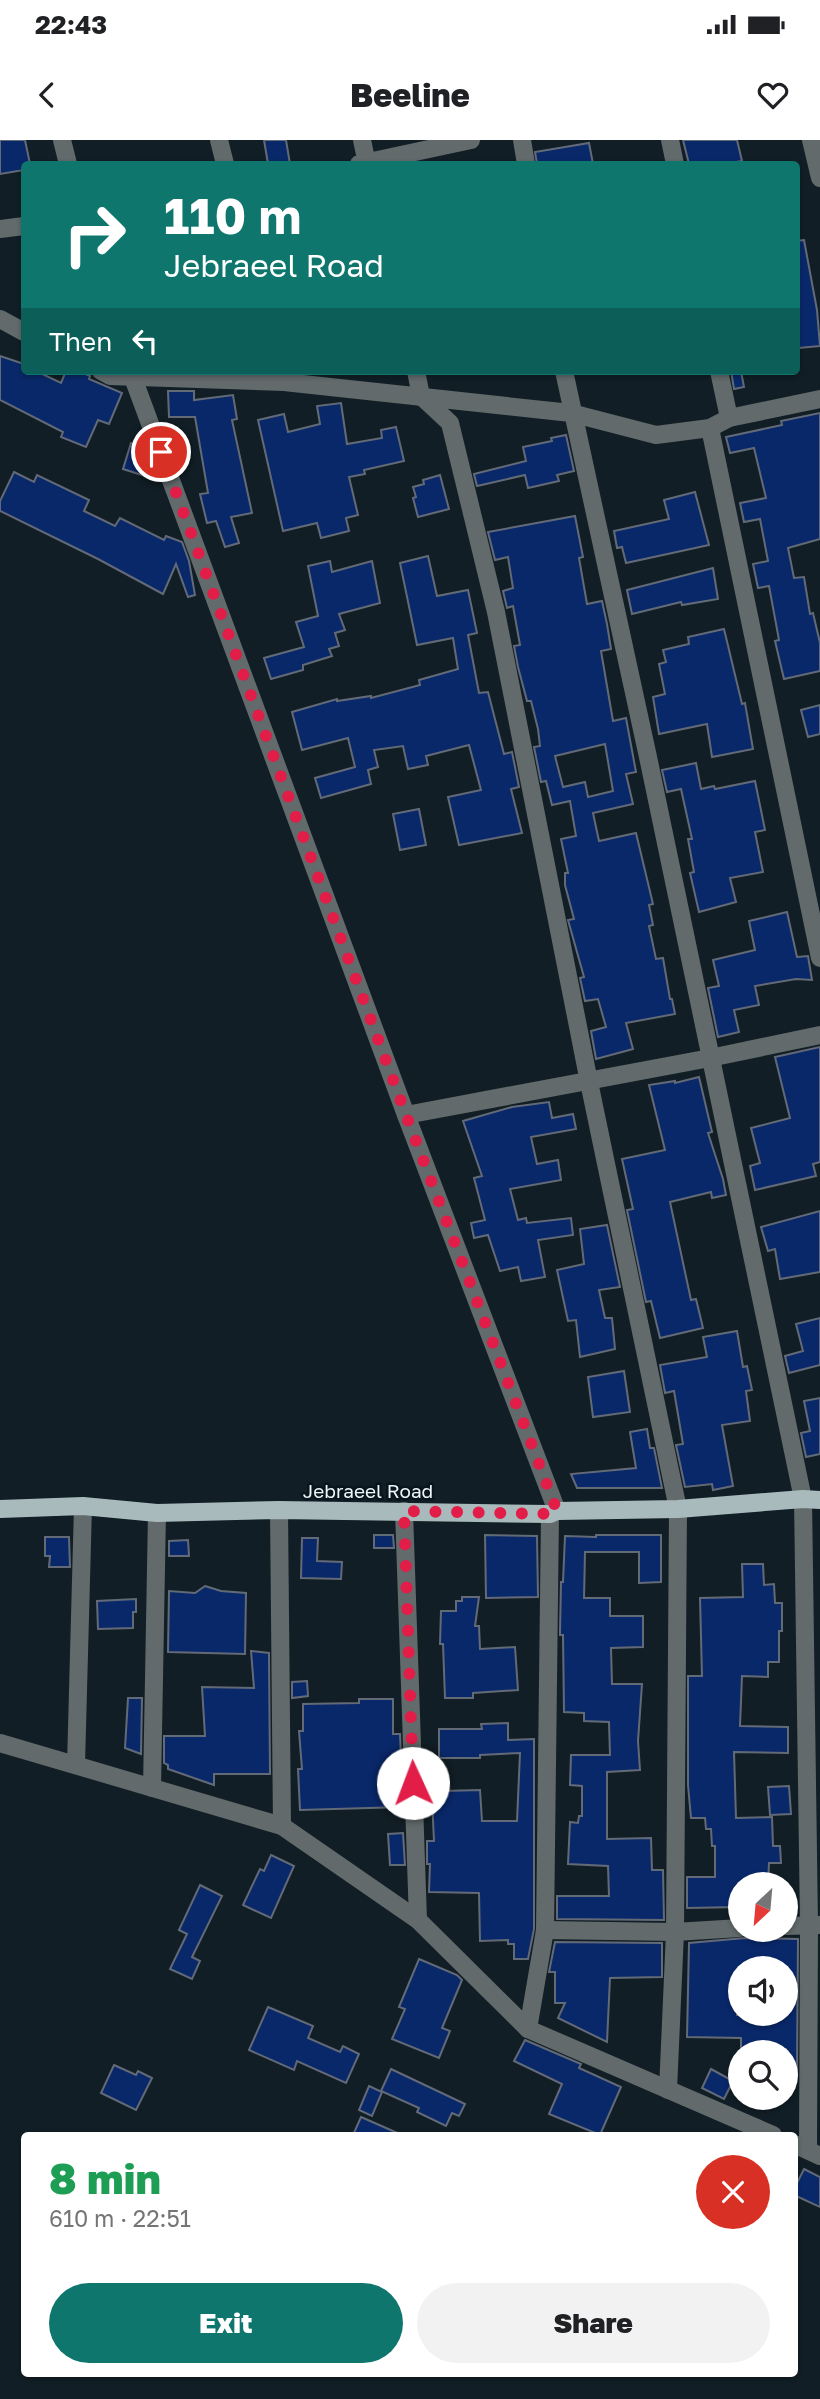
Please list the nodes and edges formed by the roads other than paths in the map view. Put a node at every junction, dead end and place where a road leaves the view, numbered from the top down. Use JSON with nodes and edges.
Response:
{"nodes":[{"id":1,"x":62,"y":140,"type":"edge"},
{"id":2,"x":219,"y":140,"type":"edge"},
{"id":3,"x":362,"y":140,"type":"edge"},
{"id":4,"x":471,"y":140,"type":"edge"},
{"id":5,"x":522,"y":140,"type":"edge"},
{"id":6,"x":670,"y":140,"type":"edge"},
{"id":7,"x":811,"y":140,"type":"edge"},
{"id":8,"x":67,"y":161,"type":"edge"},
{"id":9,"x":224,"y":161,"type":"edge"},
{"id":10,"x":364,"y":161,"type":"edge"},
{"id":11,"x":377,"y":161,"type":"edge"},
{"id":12,"x":526,"y":161,"type":"edge"},
{"id":13,"x":674,"y":161,"type":"edge"},
{"id":14,"x":820,"y":178,"type":"edge"},
{"id":15,"x":21,"y":226,"type":"edge"},
{"id":16,"x":0,"y":229,"type":"edge"},
{"id":17,"x":0,"y":319,"type":"edge"},
{"id":18,"x":21,"y":330,"type":"edge"},
{"id":19,"x":132,"y":375,"type":"joint"},
{"id":20,"x":416,"y":375,"type":"edge"},
{"id":21,"x":565,"y":375,"type":"edge"},
{"id":22,"x":720,"y":375,"type":"edge"},
{"id":23,"x":282,"y":376,"type":"edge"},
{"id":24,"x":421,"y":396,"type":"junction"},
{"id":25,"x":820,"y":399,"type":"edge"},
{"id":26,"x":571,"y":412,"type":"junction"},
{"id":27,"x":729,"y":418,"type":"junction"},
{"id":28,"x":710,"y":428,"type":"junction"},
{"id":29,"x":820,"y":958,"type":"edge"},
{"id":30,"x":820,"y":1035,"type":"edge"},
{"id":31,"x":710,"y":1058,"type":"junction"},
{"id":32,"x":589,"y":1082,"type":"junction"},
{"id":33,"x":406,"y":1115,"type":"junction"},
{"id":34,"x":812,"y":1499,"type":"edge"},
{"id":35,"x":83,"y":1506,"type":"junction"},
{"id":36,"x":0,"y":1509,"type":"edge"},
{"id":37,"x":279,"y":1510,"type":"junction"},
{"id":38,"x":678,"y":1510,"type":"junction"},
{"id":39,"x":404,"y":1511,"type":"junction"},
{"id":40,"x":553,"y":1512,"type":"junction"},
{"id":41,"x":158,"y":1513,"type":"junction"},
{"id":42,"x":0,"y":1743,"type":"edge"},
{"id":43,"x":76,"y":1765,"type":"junction"},
{"id":44,"x":152,"y":1788,"type":"junction"},
{"id":45,"x":282,"y":1826,"type":"junction"},
{"id":46,"x":418,"y":1920,"type":"junction"},
{"id":47,"x":814,"y":1925,"type":"edge"},
{"id":48,"x":728,"y":1929,"type":"edge"},
{"id":49,"x":545,"y":1930,"type":"junction"},
{"id":50,"x":675,"y":1932,"type":"junction"},
{"id":51,"x":527,"y":2029,"type":"junction"},
{"id":52,"x":668,"y":2090,"type":"junction"},
{"id":53,"x":767,"y":2132,"type":"edge"},
{"id":54,"x":808,"y":2150,"type":"edge"}],
"edges":[{"from":1,"to":8,"type":"street"},
{"from":2,"to":9,"type":"street"},
{"from":3,"to":10,"type":"street"},
{"from":4,"to":11,"type":"street"},
{"from":5,"to":12,"type":"street"},
{"from":6,"to":13,"type":"street"},
{"from":7,"to":14,"type":"street"},
{"from":15,"to":16,"type":"street"},
{"from":17,"to":18,"type":"street"},
{"from":19,"to":23,"type":"street"},
{"from":19,"to":33,"type":"street"},
{"from":20,"to":24,"type":"street"},
{"from":21,"to":26,"type":"street"},
{"from":22,"to":27,"type":"street"},
{"from":23,"to":24,"type":"street"},
{"from":24,"to":26,"type":"street"},
{"from":24,"to":32,"type":"street"},
{"from":25,"to":27,"type":"street"},
{"from":26,"to":28,"type":"street"},
{"from":26,"to":31,"type":"street"},
{"from":27,"to":28,"type":"street"},
{"from":28,"to":29,"type":"street"},
{"from":30,"to":31,"type":"street"},
{"from":31,"to":32,"type":"street"},
{"from":31,"to":34,"type":"street"},
{"from":32,"to":33,"type":"street"},
{"from":32,"to":38,"type":"street"},
{"from":33,"to":40,"type":"street"},
{"from":34,"to":38,"type":"main road","name":"Jebraeel Road"},
{"from":34,"to":47,"type":"street"},
{"from":35,"to":36,"type":"main road","name":"Jebraeel Road"},
{"from":35,"to":41,"type":"main road","name":"Jebraeel Road"},
{"from":35,"to":43,"type":"street"},
{"from":37,"to":39,"type":"main road","name":"Jebraeel Road"},
{"from":37,"to":41,"type":"main road","name":"Jebraeel Road"},
{"from":37,"to":45,"type":"street"},
{"from":38,"to":40,"type":"main road","name":"Jebraeel Road"},
{"from":38,"to":50,"type":"street"},
{"from":39,"to":40,"type":"main road","name":"Jebraeel Road"},
{"from":39,"to":46,"type":"street"},
{"from":40,"to":49,"type":"street"},
{"from":41,"to":44,"type":"street"},
{"from":42,"to":43,"type":"street"},
{"from":43,"to":44,"type":"street"},
{"from":44,"to":45,"type":"street"},
{"from":45,"to":46,"type":"street"},
{"from":46,"to":51,"type":"street"},
{"from":47,"to":54,"type":"street"},
{"from":48,"to":50,"type":"street"},
{"from":49,"to":50,"type":"street"},
{"from":49,"to":51,"type":"street"},
{"from":50,"to":52,"type":"street"},
{"from":51,"to":52,"type":"street"},
{"from":52,"to":53,"type":"street"}]}
